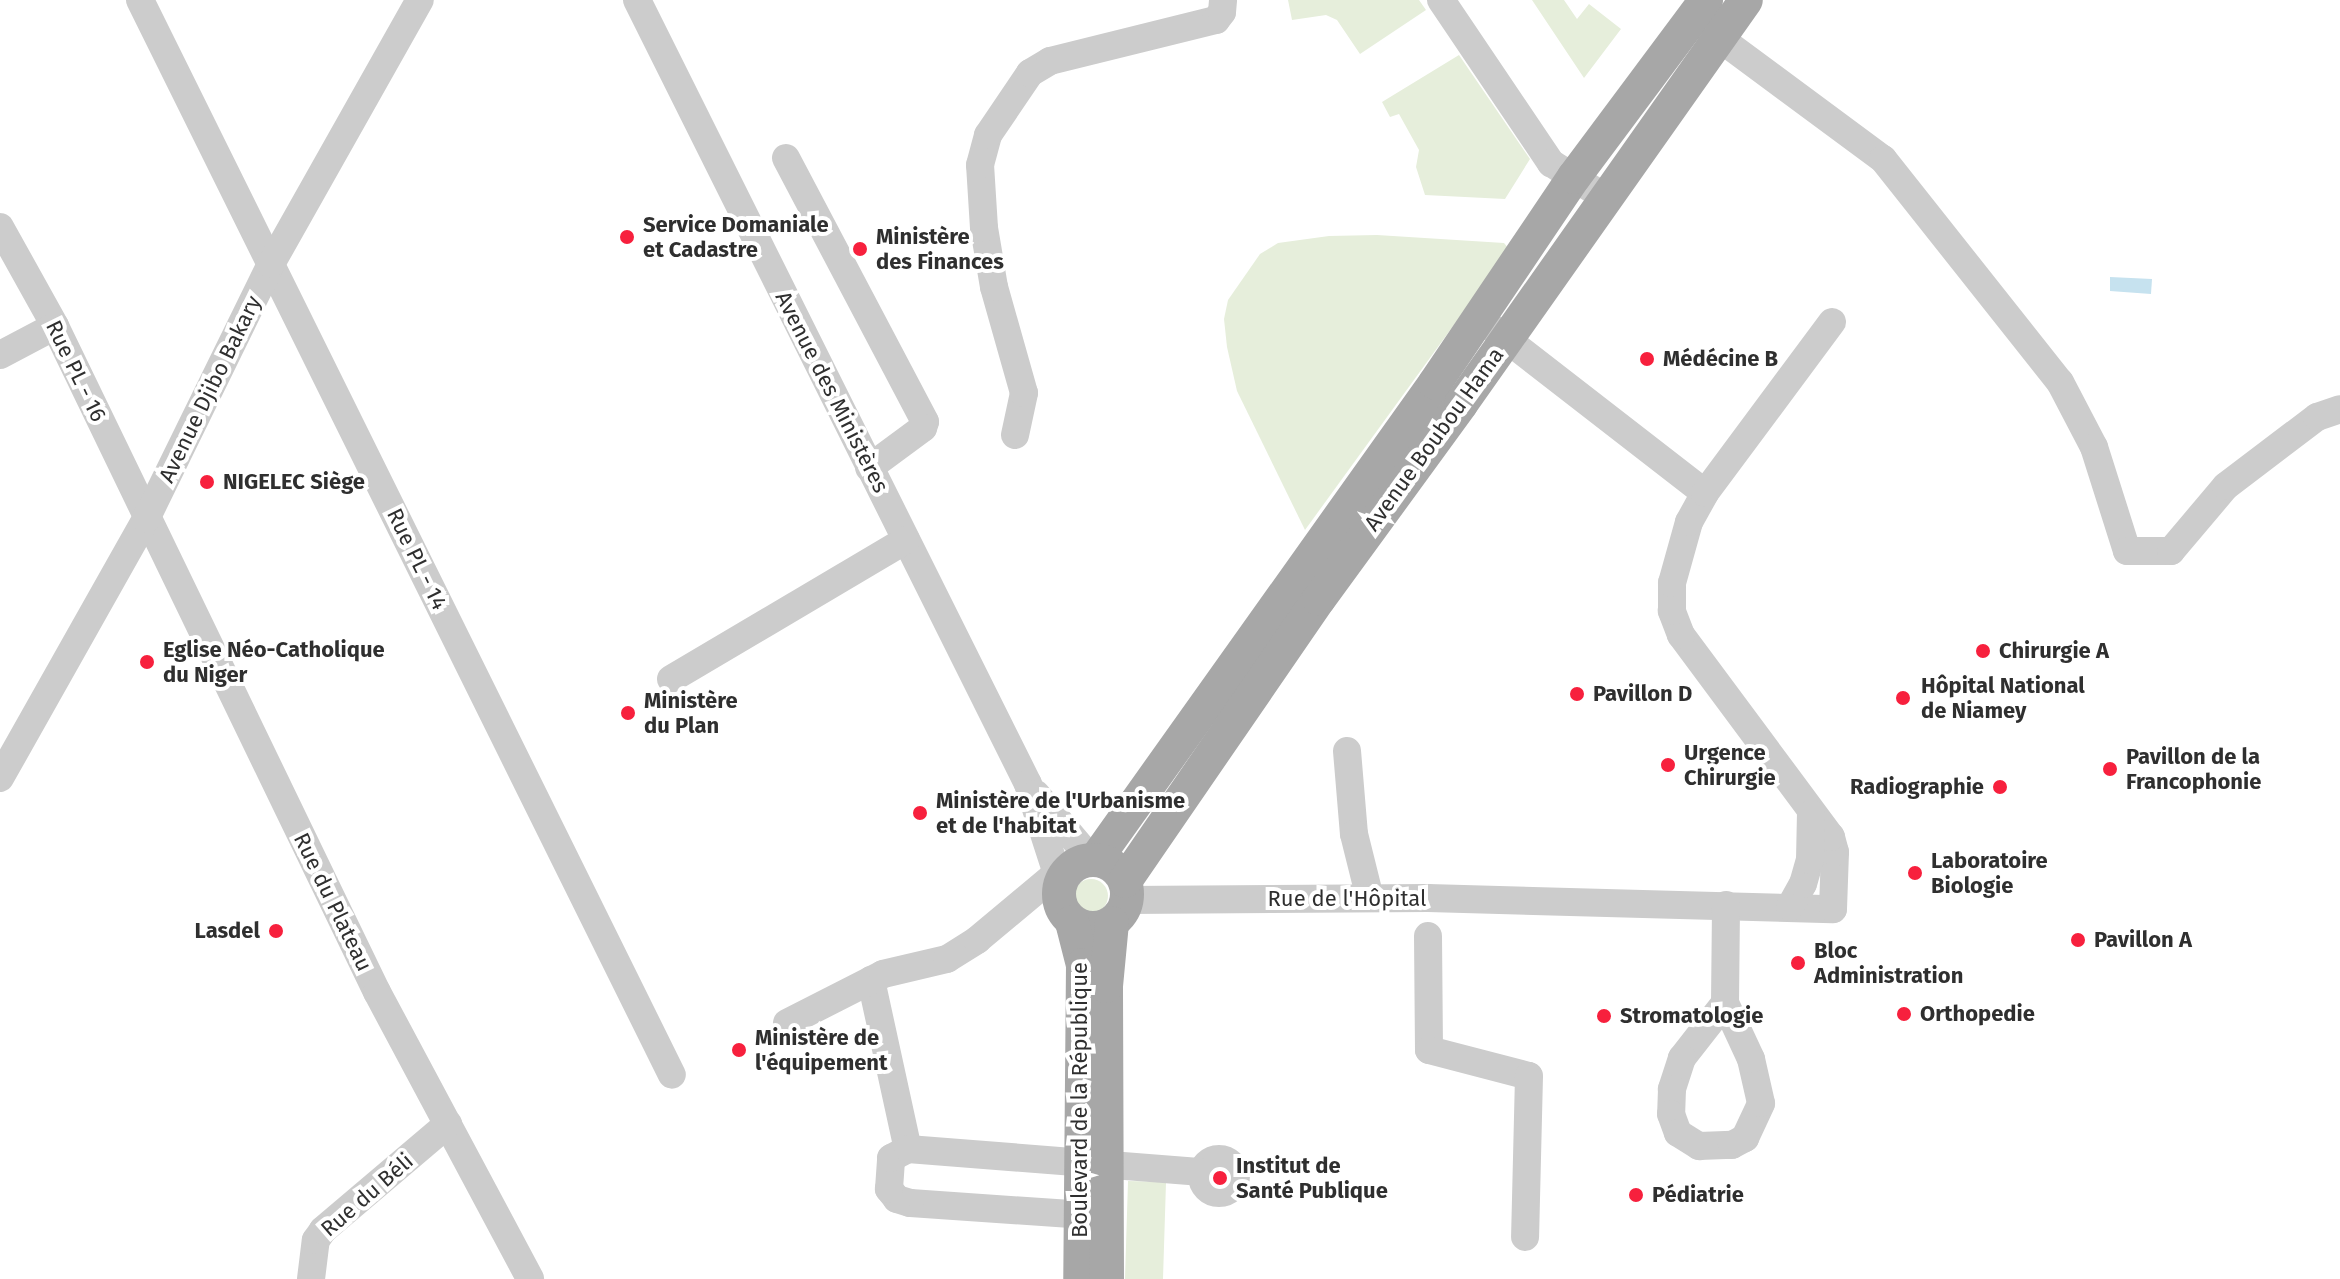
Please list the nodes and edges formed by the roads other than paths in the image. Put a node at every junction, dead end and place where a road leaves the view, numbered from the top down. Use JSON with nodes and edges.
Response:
{"nodes":[{"id":1,"x":140,"y":0,"type":"edge"},
{"id":2,"x":420,"y":0,"type":"edge"},
{"id":3,"x":637,"y":0,"type":"edge"},
{"id":4,"x":1223,"y":0,"type":"edge"},
{"id":5,"x":1441,"y":0,"type":"edge"},
{"id":6,"x":1746,"y":0,"type":"edge"},
{"id":7,"x":1706,"y":19,"type":"edge"},
{"id":8,"x":786,"y":158,"type":"dead end"},
{"id":9,"x":1574,"y":177,"type":"junction"},
{"id":10,"x":1606,"y":198,"type":"junction"},
{"id":11,"x":0,"y":227,"type":"edge"},
{"id":12,"x":271,"y":264,"type":"junction"},
{"id":13,"x":1478,"y":317,"type":"junction"},
{"id":14,"x":1832,"y":322,"type":"dead end"},
{"id":15,"x":55,"y":326,"type":"junction"},
{"id":16,"x":1507,"y":337,"type":"junction"},
{"id":17,"x":0,"y":355,"type":"edge"},
{"id":18,"x":2340,"y":409,"type":"edge"},
{"id":19,"x":1015,"y":435,"type":"dead end"},
{"id":20,"x":869,"y":468,"type":"junction"},
{"id":21,"x":1705,"y":493,"type":"junction"},
{"id":22,"x":146,"y":519,"type":"junction"},
{"id":23,"x":906,"y":540,"type":"junction"},
{"id":24,"x":671,"y":679,"type":"dead end"},
{"id":25,"x":1347,"y":751,"type":"dead end"},
{"id":26,"x":0,"y":778,"type":"edge"},
{"id":27,"x":1028,"y":784,"type":"junction"},
{"id":28,"x":1811,"y":814,"type":"junction"},
{"id":29,"x":1094,"y":859,"type":"junction"},
{"id":30,"x":1058,"y":879,"type":"junction"},
{"id":31,"x":1370,"y":898,"type":"junction"},
{"id":32,"x":1122,"y":902,"type":"junction"},
{"id":33,"x":1726,"y":905,"type":"junction"},
{"id":34,"x":1790,"y":907,"type":"junction"},
{"id":35,"x":1072,"y":922,"type":"junction"},
{"id":36,"x":1428,"y":936,"type":"dead end"},
{"id":37,"x":871,"y":980,"type":"junction"},
{"id":38,"x":1725,"y":1003,"type":"junction"},
{"id":39,"x":787,"y":1023,"type":"dead end"},
{"id":40,"x":672,"y":1075,"type":"dead end"},
{"id":41,"x":448,"y":1124,"type":"junction"},
{"id":42,"x":908,"y":1149,"type":"junction"},
{"id":43,"x":1096,"y":1163,"type":"junction"},
{"id":44,"x":1202,"y":1172,"type":"dead end"},
{"id":45,"x":1094,"y":1216,"type":"junction"},
{"id":46,"x":1525,"y":1237,"type":"dead end"},
{"id":47,"x":311,"y":1279,"type":"edge"},
{"id":48,"x":530,"y":1279,"type":"edge"},
{"id":49,"x":1080,"y":1279,"type":"edge"},
{"id":50,"x":1107,"y":1279,"type":"edge"}],
"edges":[{"from":1,"to":12,"type":"street","name":"Rue PL - 14"},
{"from":2,"to":12,"type":"street","name":"Avenue Djibo Bakary"},
{"from":3,"to":20,"type":"street","name":"Avenue des Ministères"},
{"from":4,"to":19,"type":"street"},
{"from":5,"to":9,"type":"street"},
{"from":6,"to":7,"type":"main road","name":"Avenue Boubou Hama"},
{"from":7,"to":9,"type":"main road","name":"Avenue Boubou Hama"},
{"from":7,"to":10,"type":"main road","name":"Avenue Boubou Hama"},
{"from":7,"to":18,"type":"street"},
{"from":8,"to":20,"type":"street"},
{"from":9,"to":10,"type":"street"},
{"from":9,"to":13,"type":"main road","name":"Avenue Boubou Hama"},
{"from":10,"to":16,"type":"main road","name":"Avenue Boubou Hama"},
{"from":11,"to":15,"type":"street","name":"Rue PL - 16"},
{"from":12,"to":22,"type":"street","name":"Avenue Djibo Bakary"},
{"from":12,"to":40,"type":"street","name":"Rue PL - 14"},
{"from":13,"to":16,"type":"street"},
{"from":13,"to":29,"type":"main road","name":"Avenue Boubou Hama"},
{"from":14,"to":21,"type":"street"},
{"from":15,"to":17,"type":"street"},
{"from":15,"to":22,"type":"street","name":"Rue PL - 16"},
{"from":16,"to":21,"type":"street"},
{"from":16,"to":32,"type":"main road","name":"Avenue Boubou Hama"},
{"from":20,"to":23,"type":"street","name":"Avenue des Ministères"},
{"from":21,"to":28,"type":"street"},
{"from":22,"to":26,"type":"street","name":"Avenue Djibo Bakary"},
{"from":22,"to":41,"type":"street","name":"Rue du Plateau"},
{"from":23,"to":24,"type":"street"},
{"from":23,"to":27,"type":"street","name":"Avenue des Ministères"},
{"from":25,"to":31,"type":"street"},
{"from":27,"to":29,"type":"street","name":"Avenue des Ministères"},
{"from":27,"to":30,"type":"street","name":"Avenue des Ministères"},
{"from":28,"to":34,"type":"street"},
{"from":28,"to":34,"type":"street","name":"Rue de l'Hôpital"},
{"from":29,"to":30,"type":"main road"},
{"from":29,"to":32,"type":"main road"},
{"from":30,"to":35,"type":"main road"},
{"from":30,"to":37,"type":"street"},
{"from":31,"to":32,"type":"street","name":"Rue de l'Hôpital"},
{"from":31,"to":33,"type":"street","name":"Rue de l'Hôpital"},
{"from":32,"to":35,"type":"main road"},
{"from":32,"to":43,"type":"main road","name":"Boulevard de la République"},
{"from":33,"to":34,"type":"street","name":"Rue de l'Hôpital"},
{"from":33,"to":38,"type":"street"},
{"from":35,"to":43,"type":"main road","name":"Boulevard de la République"},
{"from":36,"to":46,"type":"street"},
{"from":37,"to":39,"type":"street"},
{"from":37,"to":42,"type":"street"},
{"from":38,"to":38,"type":"street"},
{"from":41,"to":47,"type":"street","name":"Rue du Béli"},
{"from":41,"to":48,"type":"street","name":"Rue du Plateau"},
{"from":42,"to":43,"type":"street"},
{"from":42,"to":45,"type":"street"},
{"from":43,"to":44,"type":"street"},
{"from":43,"to":45,"type":"main road","name":"Boulevard de la République"},
{"from":45,"to":49,"type":"main road","name":"Boulevard de la République"},
{"from":45,"to":50,"type":"main road","name":"Boulevard de la République"}]}
